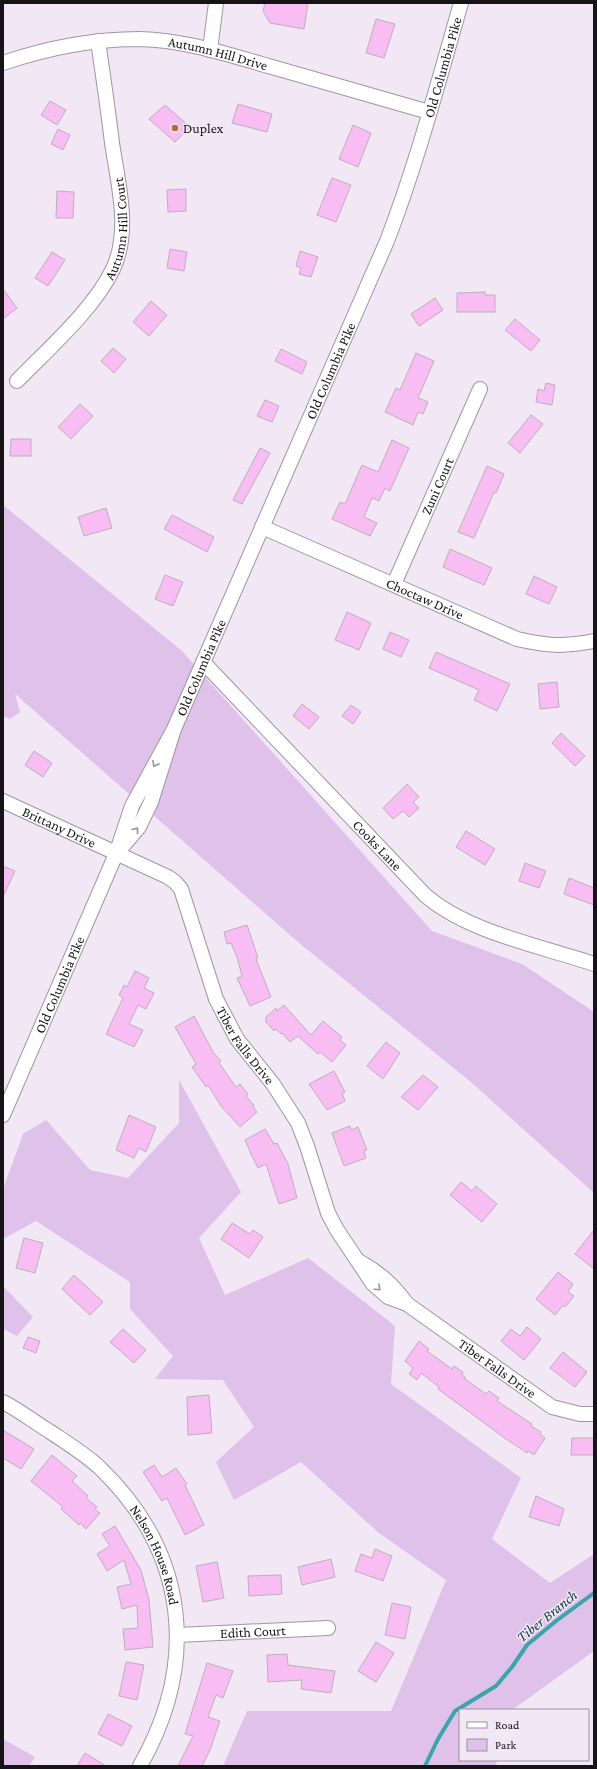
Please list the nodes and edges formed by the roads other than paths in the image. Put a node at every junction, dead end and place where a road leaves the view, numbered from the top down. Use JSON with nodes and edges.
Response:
{"nodes":[{"id":1,"x":216,"y":3,"type":"edge"},
{"id":2,"x":461,"y":3,"type":"edge"},
{"id":3,"x":98,"y":41,"type":"junction"},
{"id":4,"x":210,"y":50,"type":"junction"},
{"id":5,"x":3,"y":63,"type":"edge"},
{"id":6,"x":429,"y":112,"type":"junction"},
{"id":7,"x":17,"y":381,"type":"dead end"},
{"id":8,"x":480,"y":389,"type":"dead end"},
{"id":9,"x":262,"y":527,"type":"junction"},
{"id":10,"x":394,"y":584,"type":"junction"},
{"id":11,"x":594,"y":641,"type":"edge"},
{"id":12,"x":203,"y":662,"type":"junction"},
{"id":13,"x":3,"y":801,"type":"edge"},
{"id":14,"x":116,"y":854,"type":"junction"},
{"id":15,"x":594,"y":964,"type":"edge"},
{"id":16,"x":3,"y":1115,"type":"edge"},
{"id":17,"x":3,"y":1402,"type":"edge"},
{"id":18,"x":594,"y":1414,"type":"edge"},
{"id":19,"x":328,"y":1628,"type":"dead end"},
{"id":20,"x":178,"y":1635,"type":"junction"},
{"id":21,"x":140,"y":1766,"type":"edge"}],
"edges":[{"from":1,"to":4,"type":"street"},
{"from":2,"to":6,"type":"street","name":"Old Columbia Pike"},
{"from":3,"to":4,"type":"street","name":"Autumn Hill Drive"},
{"from":3,"to":5,"type":"street","name":"Autumn Hill Drive"},
{"from":3,"to":7,"type":"street","name":"Autumn Hill Court"},
{"from":4,"to":6,"type":"street","name":"Autumn Hill Drive"},
{"from":6,"to":9,"type":"street","name":"Old Columbia Pike"},
{"from":8,"to":10,"type":"street","name":"Zuni Court"},
{"from":9,"to":10,"type":"street","name":"Choctaw Drive"},
{"from":9,"to":12,"type":"street","name":"Old Columbia Pike"},
{"from":10,"to":11,"type":"street","name":"Choctaw Drive"},
{"from":12,"to":14,"type":"street","name":"Old Columbia Pike"},
{"from":12,"to":15,"type":"street","name":"Cooks Lane"},
{"from":13,"to":14,"type":"street","name":"Brittany Drive"},
{"from":14,"to":16,"type":"street","name":"Old Columbia Pike"},
{"from":14,"to":18,"type":"street","name":"Tiber Falls Drive"},
{"from":17,"to":20,"type":"street","name":"Nelson House Road"},
{"from":19,"to":20,"type":"street","name":"Edith Court"},
{"from":20,"to":21,"type":"street","name":"Nelson House Road"}]}
